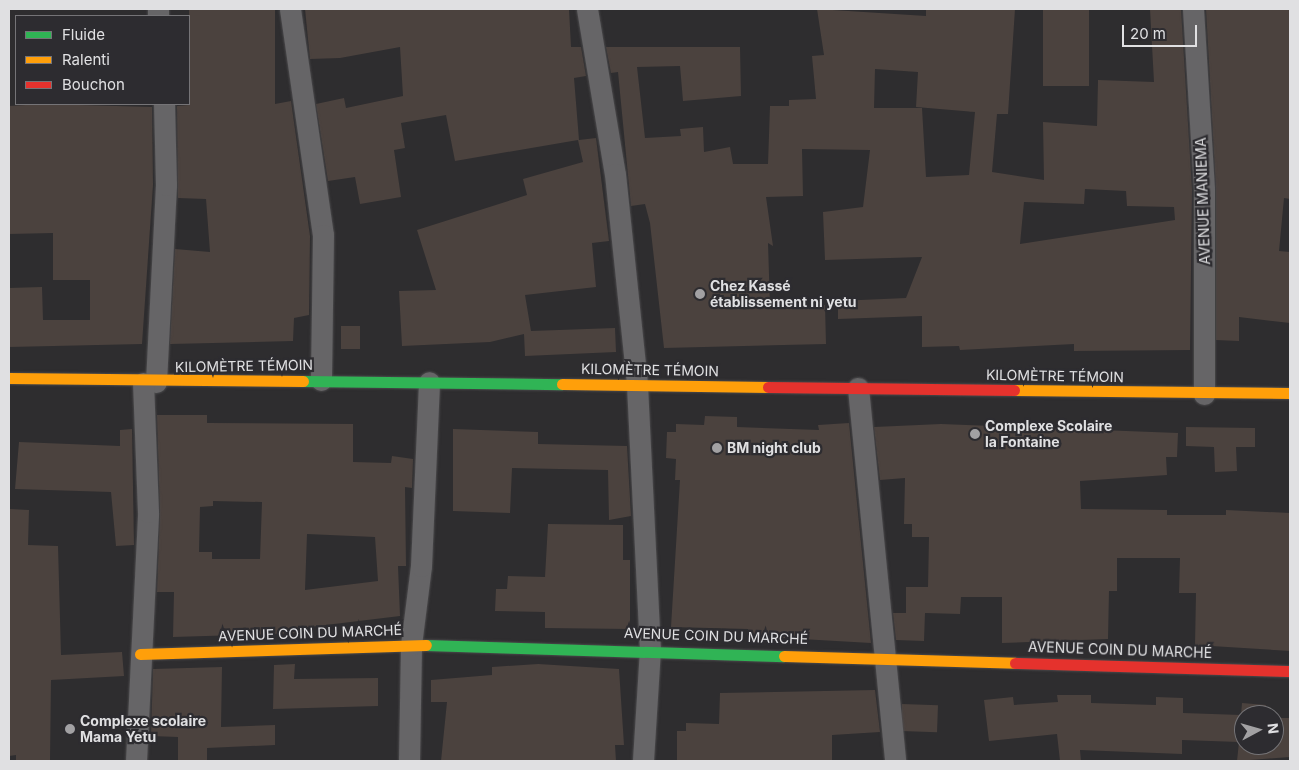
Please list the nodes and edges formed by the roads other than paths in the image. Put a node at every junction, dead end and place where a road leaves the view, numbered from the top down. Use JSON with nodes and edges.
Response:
{"nodes":[{"id":1,"x":290,"y":9,"type":"edge"},
{"id":2,"x":587,"y":9,"type":"edge"},
{"id":3,"x":1193,"y":9,"type":"edge"},
{"id":4,"x":164,"y":105,"type":"edge"},
{"id":5,"x":9,"y":378,"type":"edge"},
{"id":6,"x":321,"y":380,"type":"junction"},
{"id":7,"x":429,"y":382,"type":"junction"},
{"id":8,"x":149,"y":383,"type":"junction"},
{"id":9,"x":637,"y":385,"type":"junction"},
{"id":10,"x":858,"y":388,"type":"junction"},
{"id":11,"x":1290,"y":393,"type":"edge"},
{"id":12,"x":1204,"y":394,"type":"junction"},
{"id":13,"x":411,"y":644,"type":"junction"},
{"id":14,"x":650,"y":648,"type":"junction"},
{"id":15,"x":140,"y":654,"type":"junction"},
{"id":16,"x":887,"y":657,"type":"junction"},
{"id":17,"x":1290,"y":671,"type":"edge"},
{"id":18,"x":136,"y":761,"type":"edge"},
{"id":19,"x":409,"y":761,"type":"edge"},
{"id":20,"x":643,"y":761,"type":"edge"},
{"id":21,"x":895,"y":761,"type":"edge"}],
"edges":[{"from":1,"to":6,"type":"street"},
{"from":2,"to":9,"type":"street"},
{"from":3,"to":12,"type":"street","name":"AVENUE MANIEMA"},
{"from":4,"to":8,"type":"street"},
{"from":5,"to":8,"type":"main road","name":"KILOMÈTRE TÉMOIN"},
{"from":6,"to":7,"type":"main road","name":"KILOMÈTRE TÉMOIN"},
{"from":6,"to":8,"type":"main road","name":"KILOMÈTRE TÉMOIN"},
{"from":7,"to":9,"type":"main road","name":"KILOMÈTRE TÉMOIN"},
{"from":7,"to":13,"type":"street"},
{"from":8,"to":15,"type":"street"},
{"from":9,"to":10,"type":"main road","name":"KILOMÈTRE TÉMOIN"},
{"from":9,"to":14,"type":"street"},
{"from":10,"to":12,"type":"main road","name":"KILOMÈTRE TÉMOIN"},
{"from":10,"to":16,"type":"street"},
{"from":11,"to":12,"type":"main road","name":"KILOMÈTRE TÉMOIN"},
{"from":13,"to":14,"type":"main road","name":"AVENUE COIN DU MARCHÉ"},
{"from":13,"to":15,"type":"main road","name":"AVENUE COIN DU MARCHÉ"},
{"from":13,"to":19,"type":"street"},
{"from":14,"to":16,"type":"main road","name":"AVENUE COIN DU MARCHÉ"},
{"from":14,"to":20,"type":"street"},
{"from":15,"to":18,"type":"street"},
{"from":16,"to":17,"type":"main road","name":"AVENUE COIN DU MARCHÉ"},
{"from":16,"to":21,"type":"street"}]}
